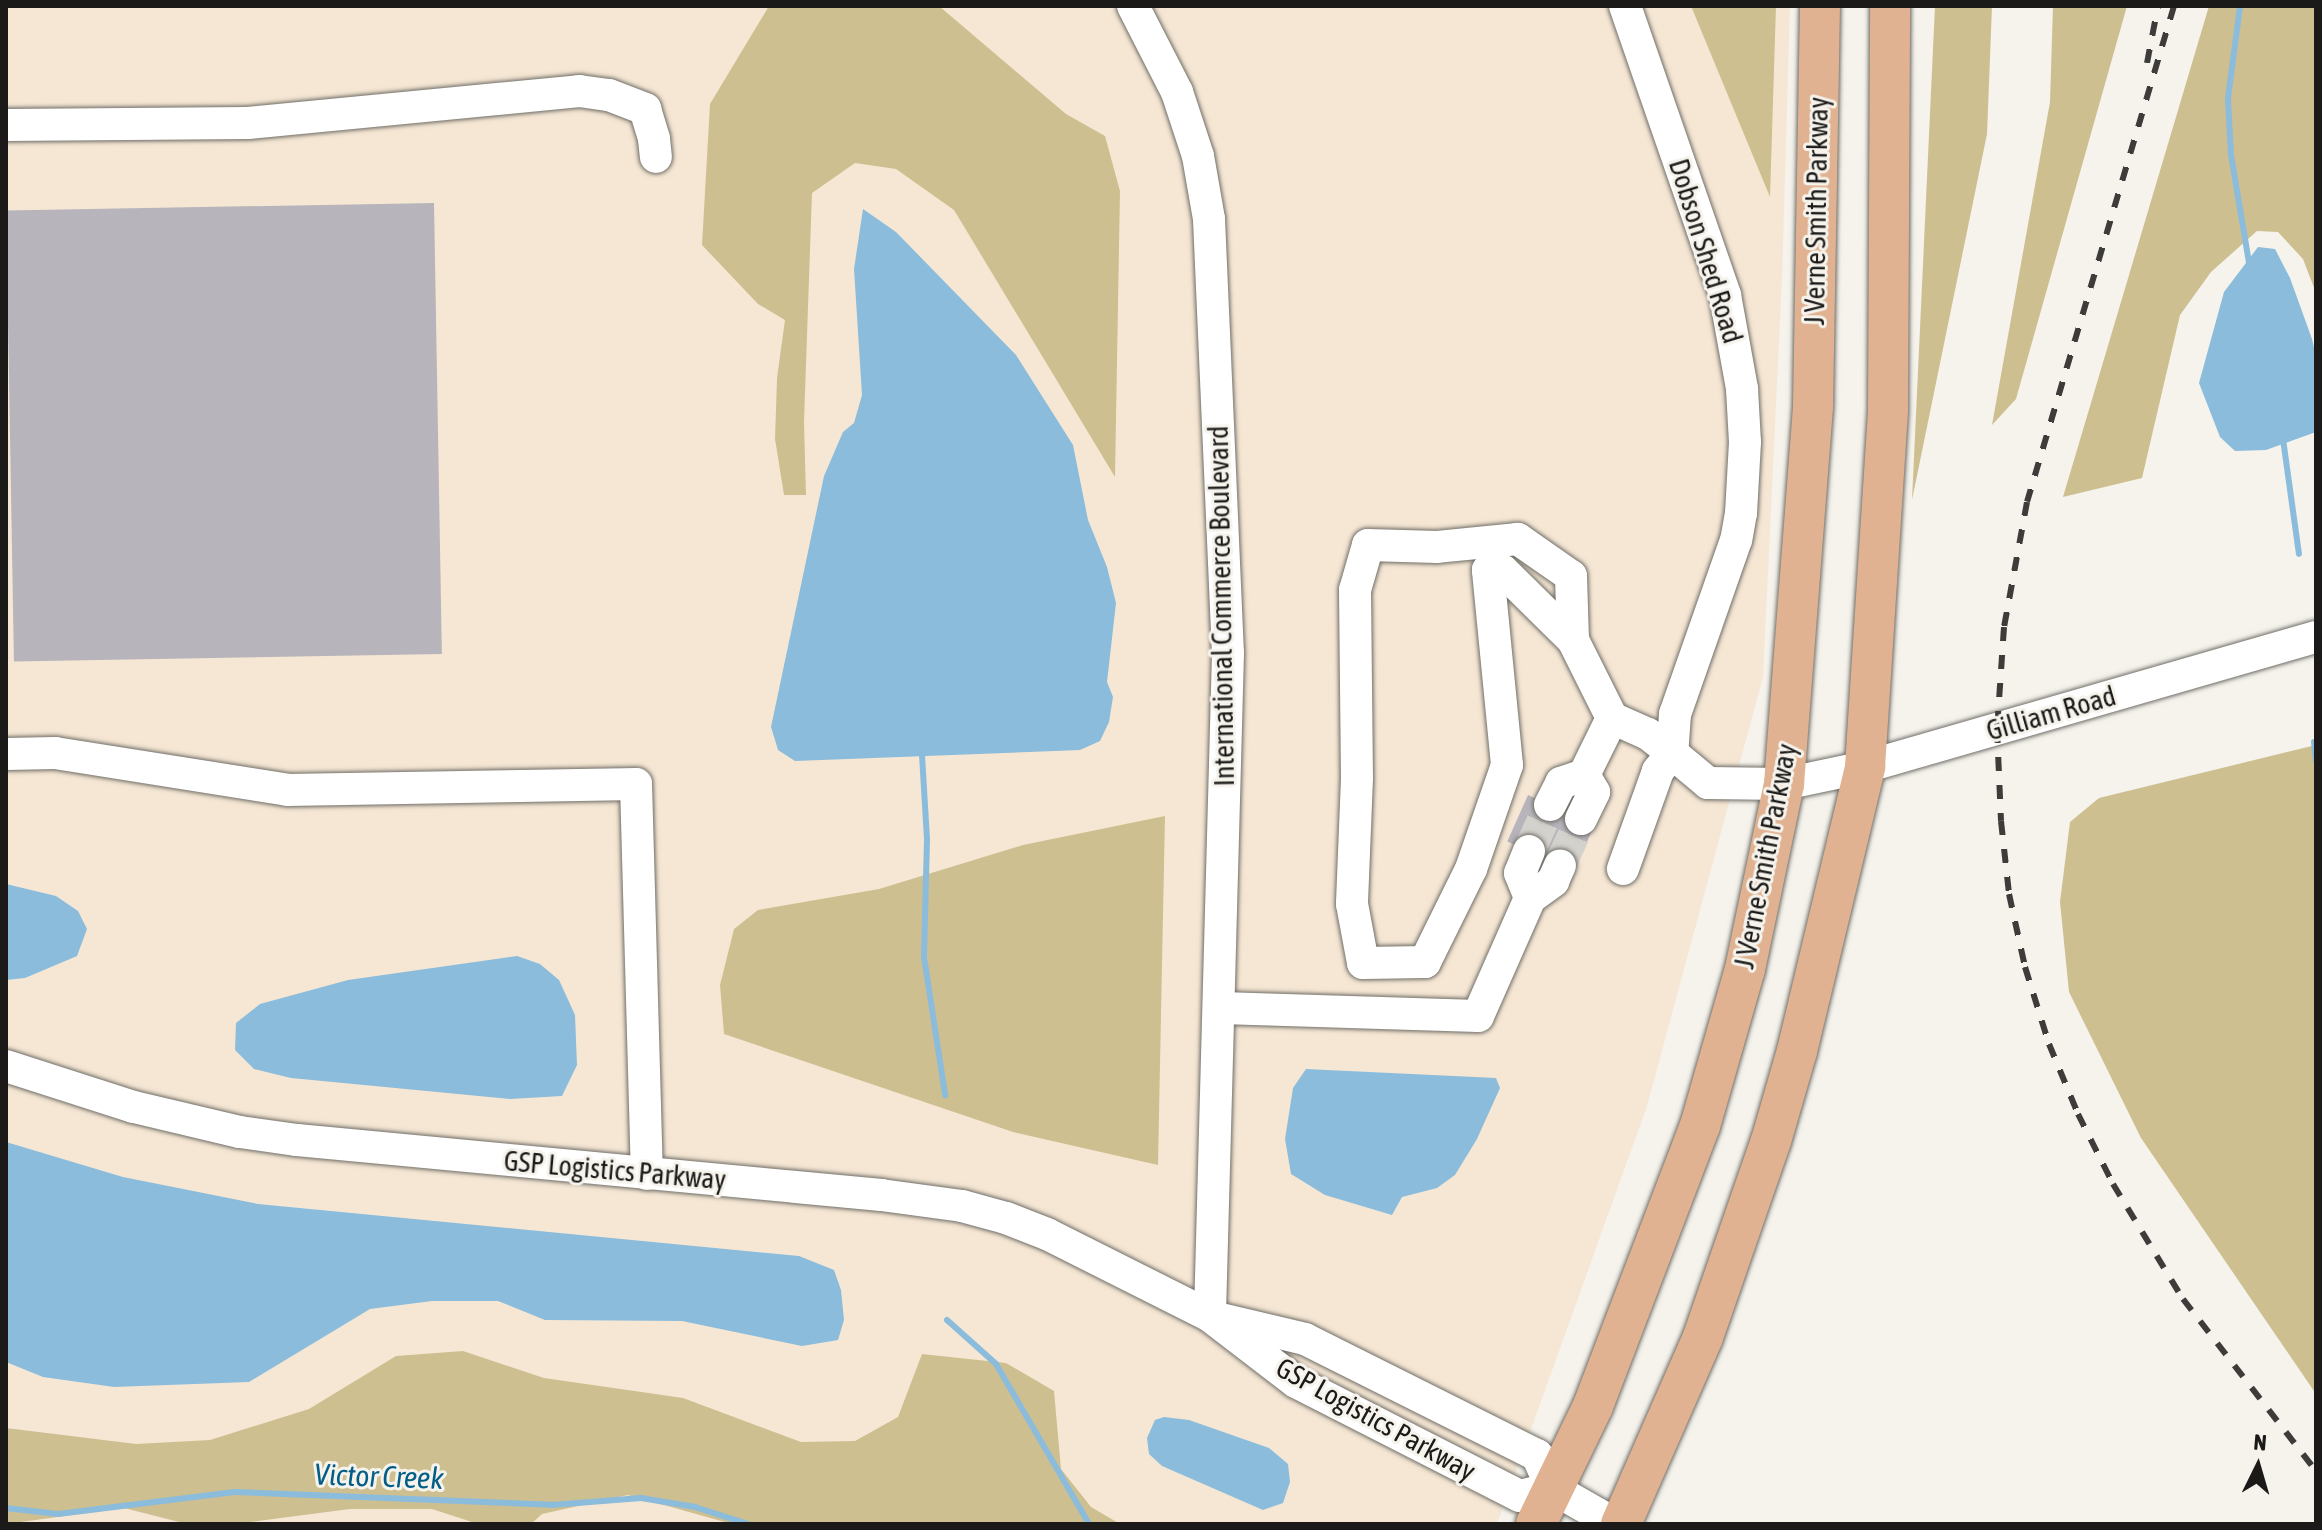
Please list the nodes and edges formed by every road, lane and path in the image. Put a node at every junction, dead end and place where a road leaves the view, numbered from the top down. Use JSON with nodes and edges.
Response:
{"nodes":[{"id":1,"x":1133,"y":6,"type":"edge"},
{"id":2,"x":1625,"y":6,"type":"edge"},
{"id":3,"x":1820,"y":6,"type":"edge"},
{"id":4,"x":1890,"y":6,"type":"edge"},
{"id":5,"x":6,"y":125,"type":"edge"},
{"id":6,"x":656,"y":157,"type":"dead end"},
{"id":7,"x":2316,"y":637,"type":"edge"},
{"id":8,"x":1573,"y":640,"type":"junction"},
{"id":9,"x":1612,"y":718,"type":"junction"},
{"id":10,"x":1672,"y":753,"type":"junction"},
{"id":11,"x":6,"y":754,"type":"edge"},
{"id":12,"x":1865,"y":767,"type":"junction"},
{"id":13,"x":1584,"y":775,"type":"junction"},
{"id":14,"x":1784,"y":784,"type":"junction"},
{"id":15,"x":1550,"y":805,"type":"tunnel mouth"},
{"id":16,"x":1581,"y":819,"type":"tunnel mouth"},
{"id":17,"x":1529,"y":851,"type":"tunnel mouth"},
{"id":18,"x":1560,"y":865,"type":"tunnel mouth"},
{"id":19,"x":1623,"y":869,"type":"dead end"},
{"id":20,"x":1530,"y":898,"type":"junction"},
{"id":21,"x":1221,"y":1008,"type":"junction"},
{"id":22,"x":6,"y":1066,"type":"edge"},
{"id":23,"x":647,"y":1174,"type":"junction"},
{"id":24,"x":1210,"y":1316,"type":"junction"},
{"id":25,"x":1552,"y":1488,"type":"junction"},
{"id":26,"x":1536,"y":1524,"type":"edge"},
{"id":27,"x":1618,"y":1524,"type":"edge"}],
"edges":[{"from":1,"to":21,"type":"street","name":"International Commerce Boulevard"},
{"from":2,"to":10,"type":"street","name":"Dobson Shed Road"},
{"from":3,"to":14,"type":"main road","name":"J Verne Smith Parkway"},
{"from":4,"to":12,"type":"main road"},
{"from":5,"to":6,"type":"street"},
{"from":7,"to":12,"type":"street","name":"Gilliam Road"},
{"from":8,"to":8,"type":"street"},
{"from":8,"to":9,"type":"street"},
{"from":9,"to":10,"type":"street"},
{"from":9,"to":13,"type":"street"},
{"from":10,"to":14,"type":"street"},
{"from":10,"to":19,"type":"street"},
{"from":11,"to":23,"type":"street"},
{"from":12,"to":14,"type":"street","name":"Gilliam Road"},
{"from":12,"to":27,"type":"main road"},
{"from":13,"to":15,"type":"street"},
{"from":13,"to":16,"type":"street"},
{"from":14,"to":25,"type":"main road","name":"J Verne Smith Parkway"},
{"from":17,"to":20,"type":"street"},
{"from":18,"to":20,"type":"street"},
{"from":20,"to":21,"type":"street"},
{"from":21,"to":24,"type":"street","name":"International Commerce Boulevard"},
{"from":22,"to":23,"type":"street","name":"GSP Logistics Parkway"},
{"from":23,"to":24,"type":"street","name":"GSP Logistics Parkway"},
{"from":24,"to":25,"type":"street","name":"GSP Logistics Parkway"},
{"from":24,"to":25,"type":"street","name":"GSP Logistics Parkway"},
{"from":25,"to":26,"type":"main road","name":"J Verne Smith Parkway"},
{"from":25,"to":27,"type":"street"}]}
